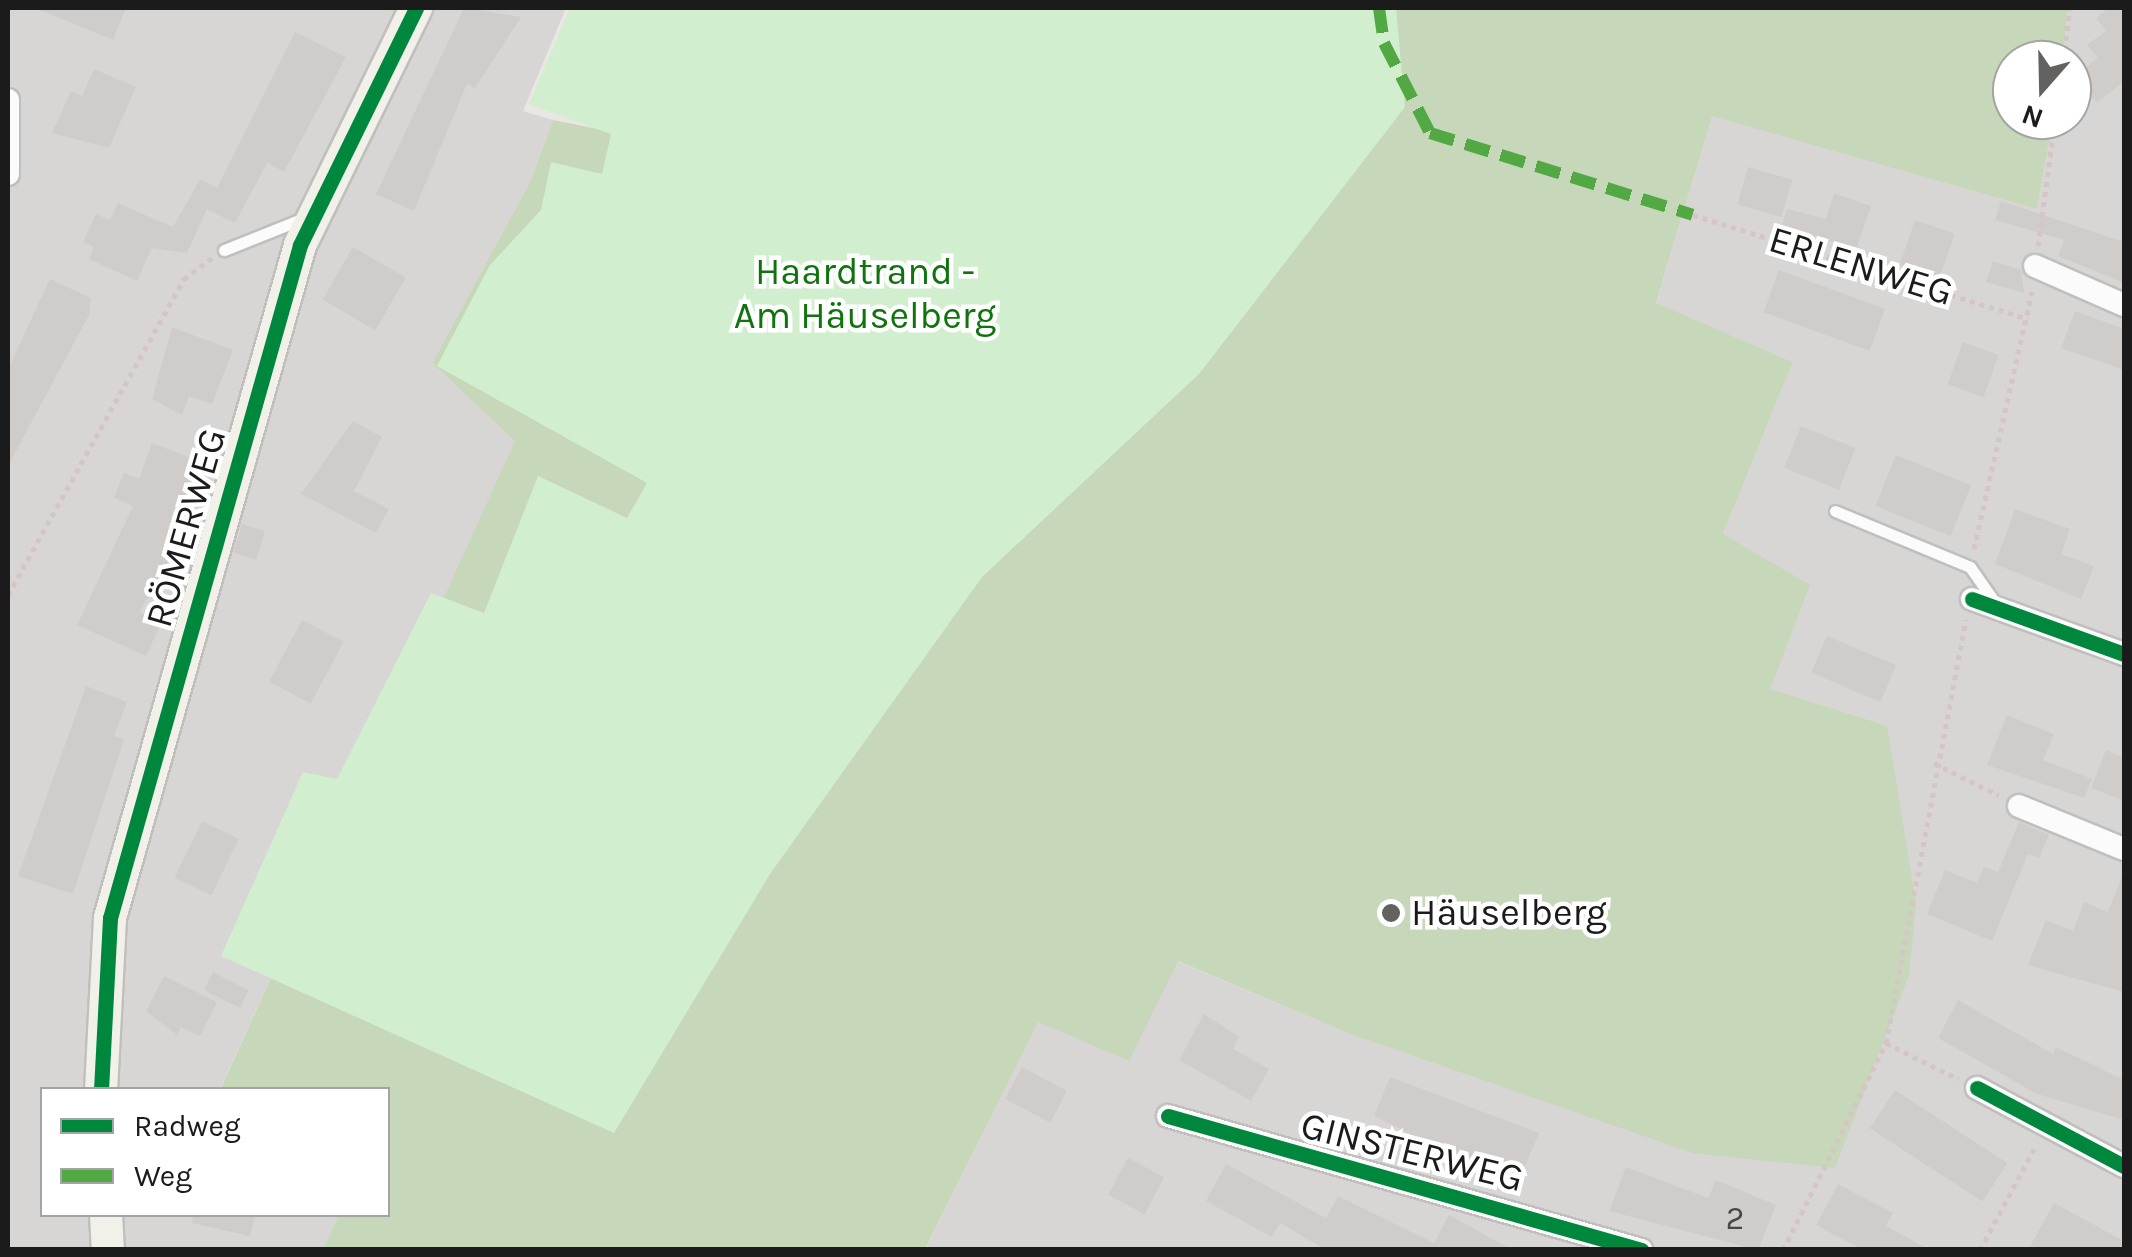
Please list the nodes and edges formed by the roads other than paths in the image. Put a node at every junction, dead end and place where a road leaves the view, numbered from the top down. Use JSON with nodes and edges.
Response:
{"nodes":[{"id":1,"x":416,"y":8,"type":"edge"},
{"id":2,"x":8,"y":100,"type":"edge"},
{"id":3,"x":8,"y":174,"type":"edge"},
{"id":4,"x":310,"y":215,"type":"junction"},
{"id":5,"x":224,"y":250,"type":"road end"},
{"id":6,"x":2036,"y":266,"type":"road end"},
{"id":7,"x":2124,"y":305,"type":"edge"},
{"id":8,"x":1836,"y":511,"type":"dead end"},
{"id":9,"x":1972,"y":599,"type":"road end"},
{"id":10,"x":1998,"y":608,"type":"junction"},
{"id":11,"x":2124,"y":654,"type":"edge"},
{"id":12,"x":2019,"y":806,"type":"road end"},
{"id":13,"x":2124,"y":848,"type":"edge"},
{"id":14,"x":101,"y":1087,"type":"edge"},
{"id":15,"x":1977,"y":1088,"type":"road end"},
{"id":16,"x":1168,"y":1116,"type":"dead end"},
{"id":17,"x":2124,"y":1166,"type":"edge"},
{"id":18,"x":106,"y":1217,"type":"edge"},
{"id":19,"x":108,"y":1250,"type":"edge"},
{"id":20,"x":1641,"y":1250,"type":"edge"}],
"edges":[{"from":1,"to":4,"type":"street","name":"RÖMERWEG"},
{"from":2,"to":3,"type":"street"},
{"from":4,"to":5,"type":"lane"},
{"from":4,"to":14,"type":"street","name":"RÖMERWEG"},
{"from":6,"to":7,"type":"street"},
{"from":8,"to":10,"type":"lane"},
{"from":9,"to":10,"type":"street"},
{"from":10,"to":11,"type":"street"},
{"from":12,"to":13,"type":"street"},
{"from":15,"to":17,"type":"street"},
{"from":16,"to":20,"type":"street","name":"GINSTERWEG"},
{"from":18,"to":19,"type":"street"}]}
